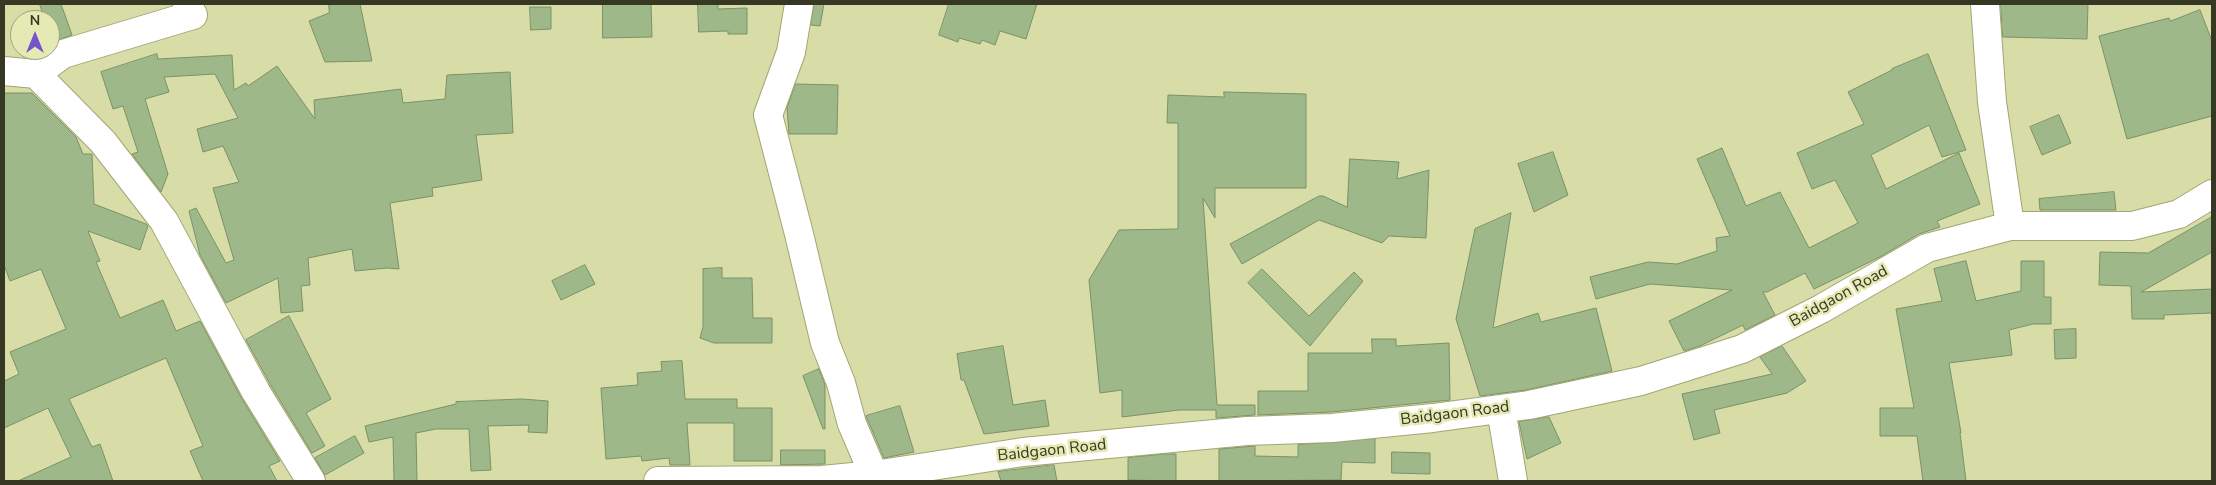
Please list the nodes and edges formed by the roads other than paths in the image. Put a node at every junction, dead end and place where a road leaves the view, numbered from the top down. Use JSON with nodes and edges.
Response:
{"nodes":[{"id":1,"x":187,"y":4,"type":"edge"},
{"id":2,"x":799,"y":4,"type":"edge"},
{"id":3,"x":1985,"y":4,"type":"edge"},
{"id":4,"x":4,"y":71,"type":"edge"},
{"id":5,"x":36,"y":74,"type":"junction"},
{"id":6,"x":2212,"y":194,"type":"edge"},
{"id":7,"x":2010,"y":226,"type":"junction"},
{"id":8,"x":1500,"y":409,"type":"junction"},
{"id":9,"x":874,"y":476,"type":"junction"},
{"id":10,"x":311,"y":481,"type":"edge"},
{"id":11,"x":658,"y":481,"type":"edge"},
{"id":12,"x":1513,"y":481,"type":"edge"}],
"edges":[{"from":1,"to":5,"type":"street"},
{"from":2,"to":9,"type":"street"},
{"from":3,"to":7,"type":"street"},
{"from":4,"to":5,"type":"street"},
{"from":5,"to":10,"type":"street"},
{"from":6,"to":7,"type":"street","name":"Baidgaon Road"},
{"from":7,"to":8,"type":"street","name":"Baidgaon Road"},
{"from":8,"to":9,"type":"street","name":"Baidgaon Road"},
{"from":8,"to":12,"type":"street"},
{"from":9,"to":11,"type":"street","name":"Baidgaon Road"}]}
